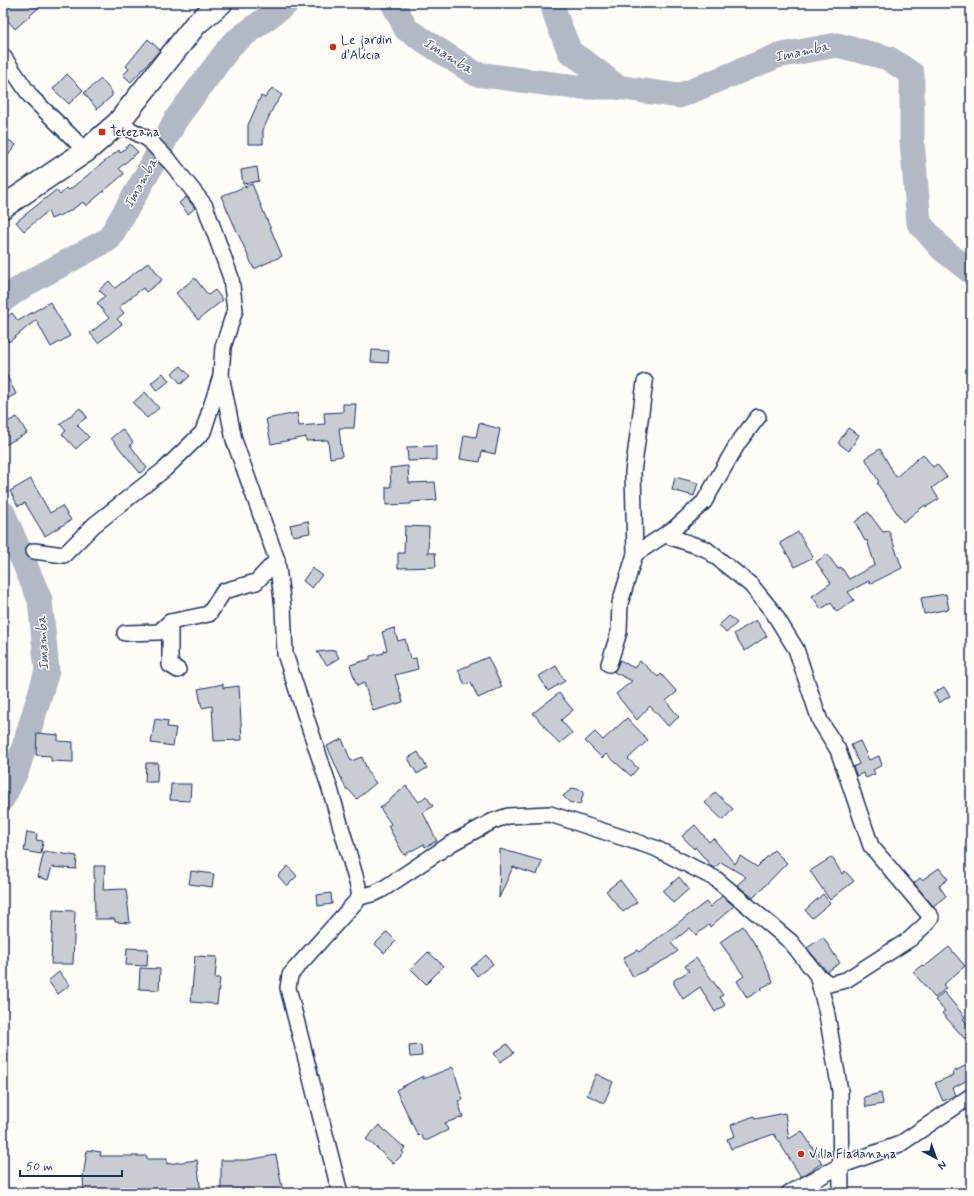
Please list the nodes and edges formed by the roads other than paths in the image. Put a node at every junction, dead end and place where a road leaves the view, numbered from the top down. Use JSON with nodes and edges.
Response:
{"nodes":[{"id":1,"x":221,"y":3,"type":"edge"},
{"id":2,"x":3,"y":56,"type":"edge"},
{"id":3,"x":118,"y":123,"type":"junction"},
{"id":4,"x":86,"y":151,"type":"junction"},
{"id":5,"x":3,"y":207,"type":"edge"},
{"id":6,"x":221,"y":375,"type":"junction"},
{"id":7,"x":645,"y":382,"type":"dead end"},
{"id":8,"x":758,"y":417,"type":"dead end"},
{"id":9,"x":665,"y":535,"type":"junction"},
{"id":10,"x":34,"y":551,"type":"dead end"},
{"id":11,"x":635,"y":554,"type":"junction"},
{"id":12,"x":277,"y":560,"type":"junction"},
{"id":13,"x":170,"y":622,"type":"junction"},
{"id":14,"x":125,"y":633,"type":"dead end"},
{"id":15,"x":609,"y":664,"type":"dead end"},
{"id":16,"x":178,"y":670,"type":"dead end"},
{"id":17,"x":360,"y":897,"type":"junction"},
{"id":18,"x":817,"y":975,"type":"junction"},
{"id":19,"x":971,"y":1096,"type":"edge"},
{"id":20,"x":840,"y":1166,"type":"junction"},
{"id":21,"x":340,"y":1193,"type":"edge"},
{"id":22,"x":789,"y":1193,"type":"edge"},
{"id":23,"x":841,"y":1193,"type":"edge"}],
"edges":[{"from":1,"to":3,"type":"street"},
{"from":2,"to":4,"type":"street"},
{"from":3,"to":4,"type":"street"},
{"from":3,"to":6,"type":"street"},
{"from":4,"to":5,"type":"street"},
{"from":6,"to":10,"type":"street"},
{"from":6,"to":12,"type":"street"},
{"from":7,"to":11,"type":"street"},
{"from":8,"to":9,"type":"street"},
{"from":9,"to":11,"type":"street"},
{"from":9,"to":18,"type":"street"},
{"from":11,"to":15,"type":"street"},
{"from":12,"to":13,"type":"street"},
{"from":12,"to":17,"type":"street"},
{"from":13,"to":14,"type":"street"},
{"from":13,"to":16,"type":"street"},
{"from":17,"to":18,"type":"street"},
{"from":17,"to":21,"type":"street"},
{"from":18,"to":20,"type":"street"},
{"from":19,"to":20,"type":"street"},
{"from":20,"to":22,"type":"street"},
{"from":20,"to":23,"type":"street"}]}
